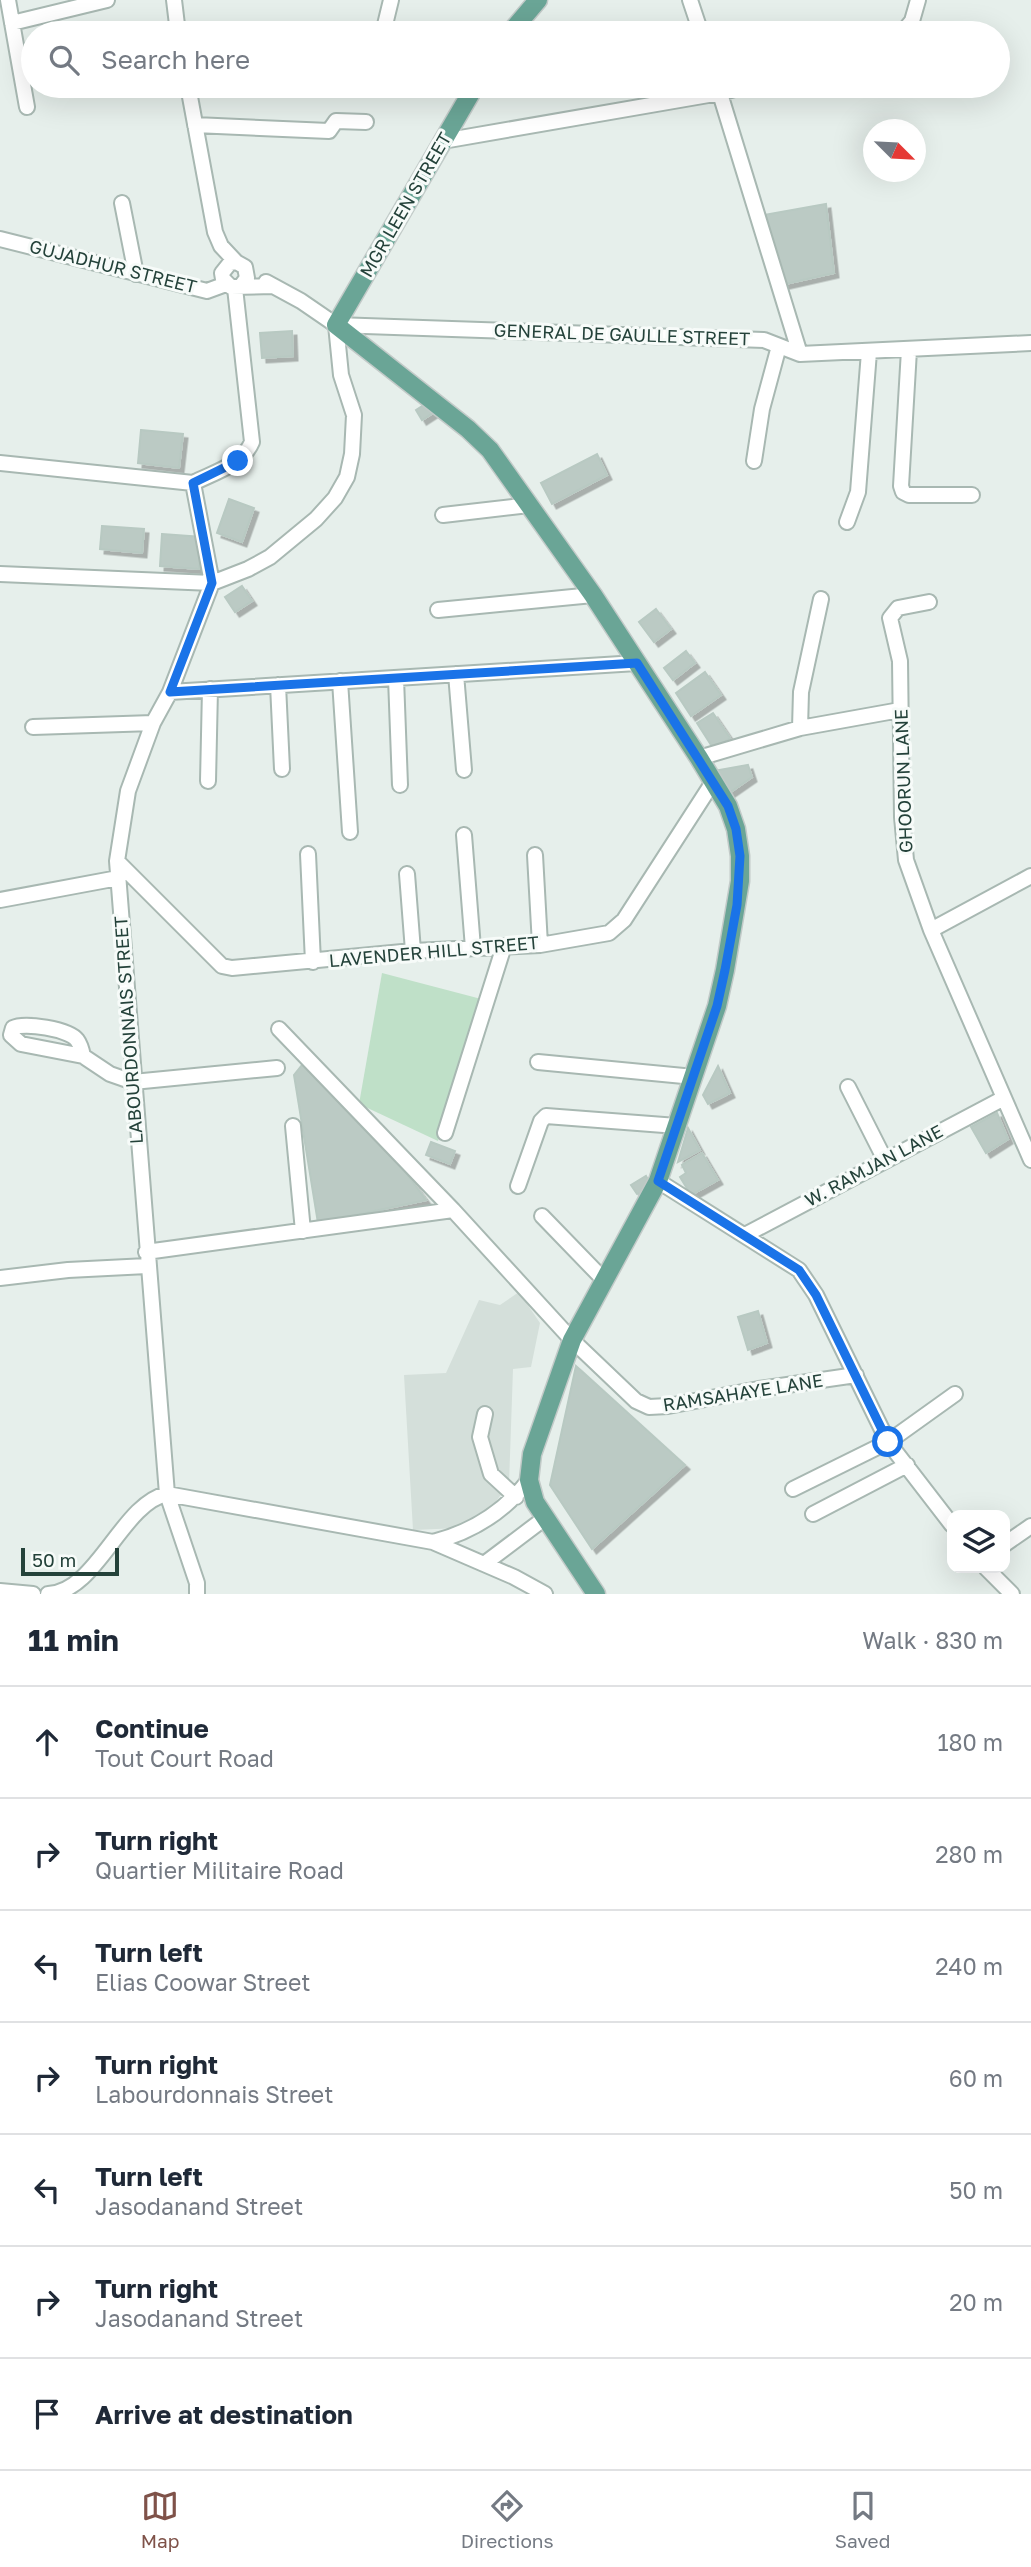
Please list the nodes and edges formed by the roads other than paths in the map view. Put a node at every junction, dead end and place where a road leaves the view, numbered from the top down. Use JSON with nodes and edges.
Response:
{"nodes":[{"id":1,"x":8,"y":0,"type":"edge"},
{"id":2,"x":107,"y":0,"type":"edge"},
{"id":3,"x":174,"y":0,"type":"edge"},
{"id":4,"x":391,"y":0,"type":"edge"},
{"id":5,"x":538,"y":0,"type":"edge"},
{"id":6,"x":690,"y":0,"type":"edge"},
{"id":7,"x":918,"y":0,"type":"edge"},
{"id":8,"x":177,"y":21,"type":"edge"},
{"id":9,"x":386,"y":21,"type":"edge"},
{"id":10,"x":520,"y":21,"type":"edge"},
{"id":11,"x":697,"y":21,"type":"edge"},
{"id":12,"x":910,"y":21,"type":"edge"},
{"id":13,"x":12,"y":23,"type":"junction"},
{"id":14,"x":21,"y":73,"type":"edge"},
{"id":15,"x":25,"y":98,"type":"edge"},
{"id":16,"x":190,"y":98,"type":"edge"},
{"id":17,"x":468,"y":98,"type":"edge"},
{"id":18,"x":676,"y":98,"type":"edge"},
{"id":19,"x":721,"y":98,"type":"edge"},
{"id":20,"x":27,"y":107,"type":"dead end"},
{"id":21,"x":366,"y":122,"type":"dead end"},
{"id":22,"x":195,"y":125,"type":"junction"},
{"id":23,"x":443,"y":141,"type":"junction"},
{"id":24,"x":122,"y":203,"type":"dead end"},
{"id":25,"x":0,"y":239,"type":"edge"},
{"id":26,"x":241,"y":265,"type":"junction"},
{"id":27,"x":136,"y":274,"type":"junction"},
{"id":28,"x":234,"y":286,"type":"junction"},
{"id":29,"x":273,"y":286,"type":"junction"},
{"id":30,"x":337,"y":325,"type":"junction"},
{"id":31,"x":1031,"y":344,"type":"edge"},
{"id":32,"x":779,"y":346,"type":"junction"},
{"id":33,"x":909,"y":350,"type":"junction"},
{"id":34,"x":869,"y":352,"type":"junction"},
{"id":35,"x":800,"y":354,"type":"junction"},
{"id":36,"x":754,"y":461,"type":"dead end"},
{"id":37,"x":0,"y":463,"type":"edge"},
{"id":38,"x":193,"y":483,"type":"junction"},
{"id":39,"x":972,"y":495,"type":"dead end"},
{"id":40,"x":529,"y":505,"type":"junction"},
{"id":41,"x":443,"y":515,"type":"dead end"},
{"id":42,"x":848,"y":522,"type":"dead end"},
{"id":43,"x":0,"y":574,"type":"edge"},
{"id":44,"x":212,"y":583,"type":"junction"},
{"id":45,"x":593,"y":595,"type":"junction"},
{"id":46,"x":821,"y":598,"type":"dead end"},
{"id":47,"x":929,"y":602,"type":"dead end"},
{"id":48,"x":438,"y":610,"type":"dead end"},
{"id":49,"x":637,"y":663,"type":"junction"},
{"id":50,"x":456,"y":674,"type":"junction"},
{"id":51,"x":396,"y":678,"type":"junction"},
{"id":52,"x":340,"y":681,"type":"junction"},
{"id":53,"x":278,"y":685,"type":"junction"},
{"id":54,"x":210,"y":689,"type":"junction"},
{"id":55,"x":170,"y":692,"type":"junction"},
{"id":56,"x":900,"y":710,"type":"junction"},
{"id":57,"x":153,"y":723,"type":"junction"},
{"id":58,"x":33,"y":727,"type":"dead end"},
{"id":59,"x":800,"y":728,"type":"junction"},
{"id":60,"x":699,"y":758,"type":"junction"},
{"id":61,"x":282,"y":769,"type":"dead end"},
{"id":62,"x":464,"y":770,"type":"dead end"},
{"id":63,"x":208,"y":780,"type":"dead end"},
{"id":64,"x":713,"y":782,"type":"junction"},
{"id":65,"x":400,"y":785,"type":"dead end"},
{"id":66,"x":350,"y":831,"type":"dead end"},
{"id":67,"x":464,"y":835,"type":"dead end"},
{"id":68,"x":308,"y":854,"type":"dead end"},
{"id":69,"x":535,"y":855,"type":"dead end"},
{"id":70,"x":117,"y":861,"type":"junction"},
{"id":71,"x":407,"y":874,"type":"dead end"},
{"id":72,"x":1031,"y":876,"type":"edge"},
{"id":73,"x":118,"y":878,"type":"junction"},
{"id":74,"x":0,"y":900,"type":"edge"},
{"id":75,"x":931,"y":930,"type":"junction"},
{"id":76,"x":540,"y":945,"type":"junction"},
{"id":77,"x":504,"y":946,"type":"junction"},
{"id":78,"x":473,"y":948,"type":"junction"},
{"id":79,"x":413,"y":951,"type":"junction"},
{"id":80,"x":313,"y":962,"type":"junction"},
{"id":81,"x":279,"y":1029,"type":"dead end"},
{"id":82,"x":83,"y":1056,"type":"dead end"},
{"id":83,"x":538,"y":1062,"type":"dead end"},
{"id":84,"x":277,"y":1068,"type":"dead end"},
{"id":85,"x":694,"y":1077,"type":"junction"},
{"id":86,"x":133,"y":1082,"type":"junction"},
{"id":87,"x":848,"y":1087,"type":"dead end"},
{"id":88,"x":1004,"y":1098,"type":"junction"},
{"id":89,"x":1025,"y":1125,"type":"edge"},
{"id":90,"x":293,"y":1126,"type":"dead end"},
{"id":91,"x":677,"y":1126,"type":"junction"},
{"id":92,"x":445,"y":1133,"type":"dead end"},
{"id":93,"x":885,"y":1160,"type":"junction"},
{"id":94,"x":1031,"y":1160,"type":"edge"},
{"id":95,"x":658,"y":1181,"type":"junction"},
{"id":96,"x":519,"y":1186,"type":"dead end"},
{"id":97,"x":453,"y":1210,"type":"junction"},
{"id":98,"x":542,"y":1216,"type":"dead end"},
{"id":99,"x":303,"y":1231,"type":"junction"},
{"id":100,"x":745,"y":1235,"type":"junction"},
{"id":101,"x":147,"y":1259,"type":"junction"},
{"id":102,"x":0,"y":1278,"type":"edge"},
{"id":103,"x":603,"y":1279,"type":"junction"},
{"id":104,"x":572,"y":1340,"type":"junction"},
{"id":105,"x":856,"y":1376,"type":"junction"},
{"id":106,"x":955,"y":1394,"type":"dead end"},
{"id":107,"x":485,"y":1414,"type":"dead end"},
{"id":108,"x":888,"y":1442,"type":"junction"},
{"id":109,"x":907,"y":1465,"type":"junction"},
{"id":110,"x":529,"y":1480,"type":"junction"},
{"id":111,"x":793,"y":1489,"type":"dead end"},
{"id":112,"x":167,"y":1494,"type":"junction"},
{"id":113,"x":516,"y":1497,"type":"junction"},
{"id":114,"x":813,"y":1514,"type":"dead end"},
{"id":115,"x":545,"y":1518,"type":"junction"},
{"id":116,"x":947,"y":1518,"type":"edge"},
{"id":117,"x":1031,"y":1526,"type":"edge"},
{"id":118,"x":1010,"y":1541,"type":"edge"},
{"id":119,"x":433,"y":1542,"type":"junction"},
{"id":120,"x":484,"y":1564,"type":"junction"},
{"id":121,"x":991,"y":1573,"type":"edge"},
{"id":122,"x":0,"y":1591,"type":"edge"},
{"id":123,"x":33,"y":1594,"type":"edge"},
{"id":124,"x":48,"y":1594,"type":"edge"},
{"id":125,"x":197,"y":1594,"type":"edge"},
{"id":126,"x":545,"y":1594,"type":"edge"},
{"id":127,"x":596,"y":1594,"type":"edge"},
{"id":128,"x":1012,"y":1594,"type":"edge"}],
"edges":[{"from":1,"to":13,"type":"street"},
{"from":2,"to":13,"type":"street"},
{"from":3,"to":8,"type":"street"},
{"from":4,"to":9,"type":"street"},
{"from":5,"to":10,"type":"main road"},
{"from":6,"to":11,"type":"street"},
{"from":7,"to":12,"type":"street"},
{"from":13,"to":14,"type":"street"},
{"from":15,"to":20,"type":"street"},
{"from":16,"to":22,"type":"street"},
{"from":17,"to":23,"type":"main road","name":"MGR LEEN STREET"},
{"from":18,"to":23,"type":"street"},
{"from":19,"to":35,"type":"street"},
{"from":21,"to":22,"type":"street"},
{"from":22,"to":26,"type":"street"},
{"from":23,"to":30,"type":"main road","name":"MGR LEEN STREET"},
{"from":24,"to":27,"type":"street"},
{"from":25,"to":27,"type":"street","name":"GUJADHUR STREET"},
{"from":26,"to":28,"type":"street"},
{"from":26,"to":28,"type":"street"},
{"from":26,"to":29,"type":"street"},
{"from":27,"to":28,"type":"street","name":"GUJADHUR STREET"},
{"from":28,"to":29,"type":"street","name":"GUJADHUR STREET"},
{"from":28,"to":38,"type":"street"},
{"from":29,"to":30,"type":"street"},
{"from":30,"to":32,"type":"street","name":"GENERAL DE GAULLE STREET"},
{"from":30,"to":40,"type":"main road"},
{"from":30,"to":44,"type":"street"},
{"from":31,"to":33,"type":"street","name":"GENERAL DE GAULLE STREET"},
{"from":32,"to":35,"type":"street","name":"GENERAL DE GAULLE STREET"},
{"from":32,"to":36,"type":"street"},
{"from":33,"to":34,"type":"street","name":"GENERAL DE GAULLE STREET"},
{"from":33,"to":39,"type":"street"},
{"from":34,"to":35,"type":"street","name":"GENERAL DE GAULLE STREET"},
{"from":34,"to":42,"type":"street"},
{"from":37,"to":38,"type":"street"},
{"from":38,"to":44,"type":"street"},
{"from":40,"to":41,"type":"street"},
{"from":40,"to":45,"type":"main road"},
{"from":43,"to":44,"type":"street"},
{"from":44,"to":55,"type":"street","name":"LABOURDONNAIS STREET"},
{"from":45,"to":48,"type":"street"},
{"from":45,"to":49,"type":"main road"},
{"from":46,"to":59,"type":"street"},
{"from":47,"to":56,"type":"street","name":"GHOORUN LANE"},
{"from":49,"to":50,"type":"street"},
{"from":49,"to":60,"type":"main road"},
{"from":50,"to":51,"type":"street"},
{"from":50,"to":62,"type":"street"},
{"from":51,"to":52,"type":"street"},
{"from":51,"to":65,"type":"street"},
{"from":52,"to":53,"type":"street"},
{"from":52,"to":66,"type":"street"},
{"from":53,"to":54,"type":"street"},
{"from":53,"to":61,"type":"street"},
{"from":54,"to":55,"type":"street"},
{"from":54,"to":63,"type":"street"},
{"from":55,"to":57,"type":"street","name":"LABOURDONNAIS STREET"},
{"from":56,"to":59,"type":"street"},
{"from":56,"to":75,"type":"street","name":"GHOORUN LANE"},
{"from":57,"to":58,"type":"street"},
{"from":57,"to":70,"type":"street","name":"LABOURDONNAIS STREET"},
{"from":59,"to":60,"type":"street"},
{"from":60,"to":64,"type":"main road"},
{"from":64,"to":76,"type":"street","name":"LAVENDER HILL STREET"},
{"from":64,"to":85,"type":"main road"},
{"from":67,"to":78,"type":"street"},
{"from":68,"to":80,"type":"street"},
{"from":69,"to":76,"type":"street"},
{"from":70,"to":73,"type":"street","name":"LABOURDONNAIS STREET"},
{"from":70,"to":80,"type":"street","name":"LAVENDER HILL STREET"},
{"from":71,"to":79,"type":"street"},
{"from":72,"to":75,"type":"street"},
{"from":73,"to":74,"type":"street"},
{"from":73,"to":86,"type":"street","name":"LABOURDONNAIS STREET"},
{"from":75,"to":88,"type":"street","name":"GHOORUN LANE"},
{"from":76,"to":77,"type":"street","name":"LAVENDER HILL STREET"},
{"from":77,"to":78,"type":"street","name":"LAVENDER HILL STREET"},
{"from":77,"to":92,"type":"street"},
{"from":78,"to":79,"type":"street","name":"LAVENDER HILL STREET"},
{"from":79,"to":80,"type":"street","name":"LAVENDER HILL STREET"},
{"from":81,"to":97,"type":"street","name":"RAMSAHAYE LANE"},
{"from":82,"to":86,"type":"street"},
{"from":83,"to":85,"type":"street"},
{"from":84,"to":86,"type":"street"},
{"from":85,"to":91,"type":"main road"},
{"from":86,"to":101,"type":"street","name":"LABOURDONNAIS STREET"},
{"from":87,"to":93,"type":"street"},
{"from":88,"to":89,"type":"street","name":"GHOORUN LANE"},
{"from":88,"to":93,"type":"street","name":"W. RAMJAN LANE"},
{"from":89,"to":94,"type":"street","name":"GHOORUN LANE"},
{"from":90,"to":99,"type":"street"},
{"from":91,"to":95,"type":"main road"},
{"from":91,"to":96,"type":"street"},
{"from":93,"to":100,"type":"street","name":"W. RAMJAN LANE"},
{"from":95,"to":100,"type":"street"},
{"from":95,"to":103,"type":"main road"},
{"from":97,"to":99,"type":"street"},
{"from":97,"to":104,"type":"street","name":"RAMSAHAYE LANE"},
{"from":98,"to":103,"type":"street"},
{"from":99,"to":101,"type":"street"},
{"from":100,"to":105,"type":"street"},
{"from":101,"to":102,"type":"street"},
{"from":101,"to":112,"type":"street","name":"LABOURDONNAIS STREET"},
{"from":103,"to":104,"type":"main road"},
{"from":104,"to":105,"type":"street","name":"RAMSAHAYE LANE"},
{"from":104,"to":110,"type":"main road"},
{"from":105,"to":108,"type":"street"},
{"from":106,"to":108,"type":"street"},
{"from":107,"to":113,"type":"street"},
{"from":108,"to":109,"type":"street"},
{"from":108,"to":111,"type":"street"},
{"from":109,"to":114,"type":"street"},
{"from":109,"to":116,"type":"street"},
{"from":110,"to":113,"type":"street"},
{"from":110,"to":115,"type":"main road"},
{"from":112,"to":119,"type":"street"},
{"from":112,"to":124,"type":"street"},
{"from":112,"to":125,"type":"street","name":"LABOURDONNAIS STREET"},
{"from":113,"to":119,"type":"street"},
{"from":115,"to":120,"type":"street"},
{"from":115,"to":127,"type":"main road"},
{"from":117,"to":118,"type":"street"},
{"from":119,"to":120,"type":"street"},
{"from":120,"to":126,"type":"street"},
{"from":121,"to":128,"type":"street"},
{"from":122,"to":123,"type":"street"}]}
